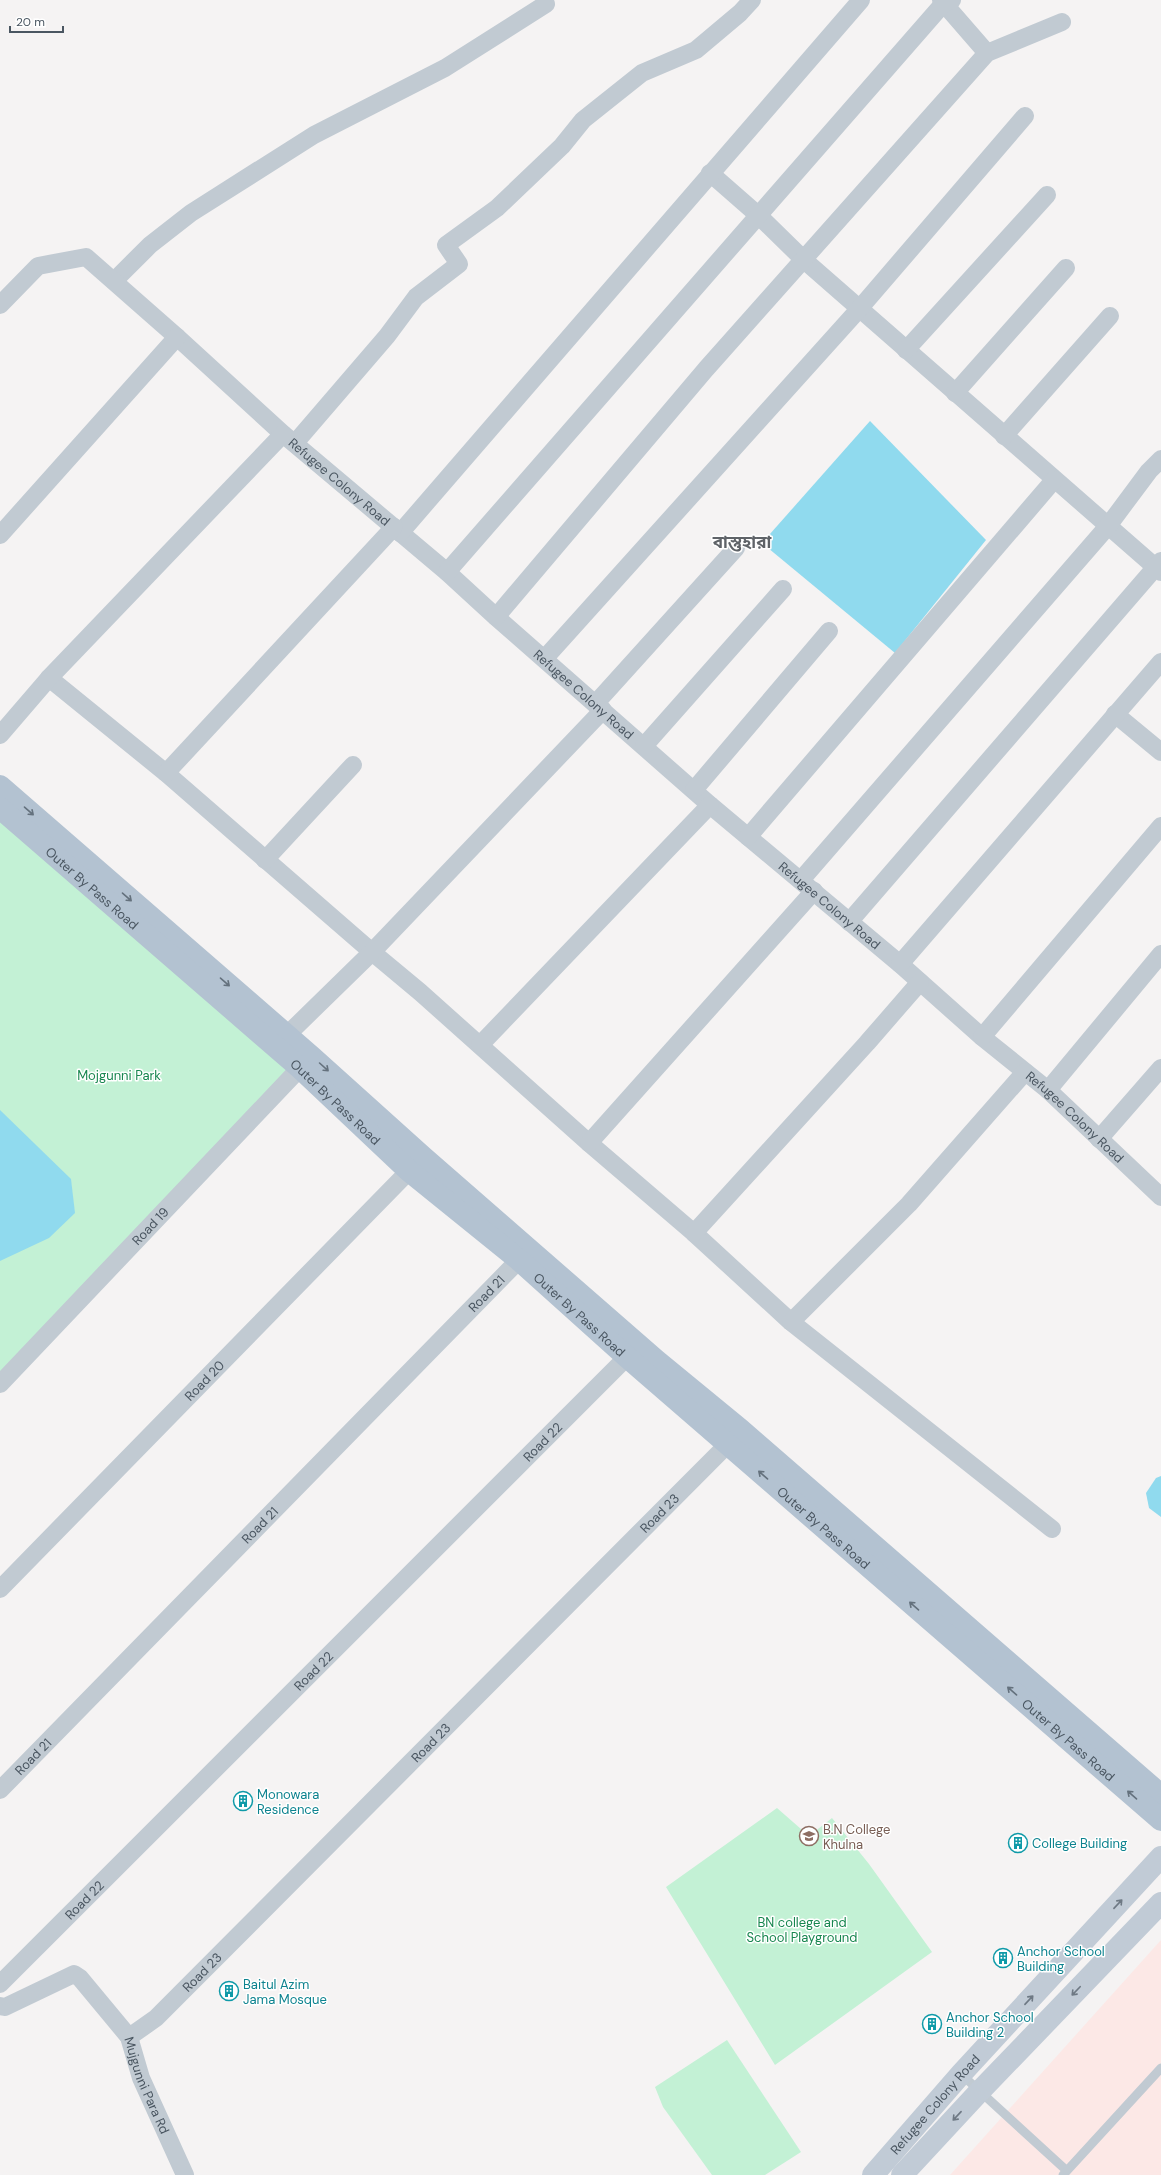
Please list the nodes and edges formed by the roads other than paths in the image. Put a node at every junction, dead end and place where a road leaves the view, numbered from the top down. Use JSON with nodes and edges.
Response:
{"nodes":[{"id":1,"x":752,"y":0,"type":"edge"},
{"id":2,"x":861,"y":0,"type":"edge"},
{"id":3,"x":946,"y":1,"type":"edge"},
{"id":4,"x":546,"y":4,"type":"dead end"},
{"id":5,"x":1062,"y":22,"type":"dead end"},
{"id":6,"x":987,"y":53,"type":"junction"},
{"id":7,"x":1025,"y":116,"type":"dead end"},
{"id":8,"x":710,"y":173,"type":"junction"},
{"id":9,"x":1047,"y":196,"type":"dead end"},
{"id":10,"x":758,"y":215,"type":"junction"},
{"id":11,"x":804,"y":260,"type":"junction"},
{"id":12,"x":1066,"y":268,"type":"dead end"},
{"id":13,"x":114,"y":281,"type":"junction"},
{"id":14,"x":0,"y":305,"type":"edge"},
{"id":15,"x":860,"y":308,"type":"junction"},
{"id":16,"x":1110,"y":316,"type":"dead end"},
{"id":17,"x":177,"y":337,"type":"junction"},
{"id":18,"x":906,"y":350,"type":"junction"},
{"id":19,"x":955,"y":393,"type":"junction"},
{"id":20,"x":1004,"y":436,"type":"junction"},
{"id":21,"x":289,"y":439,"type":"junction"},
{"id":22,"x":1161,"y":459,"type":"edge"},
{"id":23,"x":1054,"y":480,"type":"junction"},
{"id":24,"x":1108,"y":526,"type":"junction"},
{"id":25,"x":397,"y":530,"type":"junction"},
{"id":26,"x":0,"y":535,"type":"edge"},
{"id":27,"x":736,"y":548,"type":"dead end"},
{"id":28,"x":1159,"y":566,"type":"edge"},
{"id":29,"x":447,"y":572,"type":"junction"},
{"id":30,"x":783,"y":589,"type":"dead end"},
{"id":31,"x":496,"y":617,"type":"junction"},
{"id":32,"x":829,"y":631,"type":"dead end"},
{"id":33,"x":545,"y":658,"type":"junction"},
{"id":34,"x":1161,"y":662,"type":"edge"},
{"id":35,"x":49,"y":678,"type":"junction"},
{"id":36,"x":599,"y":707,"type":"junction"},
{"id":37,"x":1115,"y":714,"type":"junction"},
{"id":38,"x":0,"y":735,"type":"edge"},
{"id":39,"x":644,"y":746,"type":"junction"},
{"id":40,"x":1161,"y":752,"type":"edge"},
{"id":41,"x":353,"y":764,"type":"dead end"},
{"id":42,"x":166,"y":773,"type":"junction"},
{"id":43,"x":0,"y":786,"type":"edge"},
{"id":44,"x":694,"y":790,"type":"junction"},
{"id":45,"x":710,"y":805,"type":"junction"},
{"id":46,"x":0,"y":808,"type":"edge"},
{"id":47,"x":1161,"y":826,"type":"edge"},
{"id":48,"x":748,"y":837,"type":"junction"},
{"id":49,"x":265,"y":860,"type":"junction"},
{"id":50,"x":808,"y":885,"type":"junction"},
{"id":51,"x":849,"y":922,"type":"junction"},
{"id":52,"x":372,"y":952,"type":"junction"},
{"id":53,"x":1161,"y":954,"type":"edge"},
{"id":54,"x":900,"y":964,"type":"junction"},
{"id":55,"x":920,"y":982,"type":"junction"},
{"id":56,"x":287,"y":1036,"type":"junction"},
{"id":57,"x":982,"y":1037,"type":"junction"},
{"id":58,"x":480,"y":1045,"type":"junction"},
{"id":59,"x":300,"y":1068,"type":"junction"},
{"id":60,"x":1161,"y":1068,"type":"edge"},
{"id":61,"x":1025,"y":1072,"type":"junction"},
{"id":62,"x":1048,"y":1090,"type":"junction"},
{"id":63,"x":1099,"y":1139,"type":"junction"},
{"id":64,"x":589,"y":1143,"type":"junction"},
{"id":65,"x":409,"y":1171,"type":"junction"},
{"id":66,"x":1161,"y":1197,"type":"edge"},
{"id":67,"x":694,"y":1234,"type":"junction"},
{"id":68,"x":519,"y":1260,"type":"junction"},
{"id":69,"x":791,"y":1322,"type":"junction"},
{"id":70,"x":627,"y":1357,"type":"junction"},
{"id":71,"x":0,"y":1384,"type":"edge"},
{"id":72,"x":728,"y":1444,"type":"junction"},
{"id":73,"x":1052,"y":1529,"type":"dead end"},
{"id":74,"x":0,"y":1589,"type":"edge"},
{"id":75,"x":0,"y":1790,"type":"edge"},
{"id":76,"x":1161,"y":1795,"type":"edge"},
{"id":77,"x":1161,"y":1820,"type":"edge"},
{"id":78,"x":1161,"y":1857,"type":"edge"},
{"id":79,"x":1161,"y":1903,"type":"edge"},
{"id":80,"x":0,"y":1984,"type":"edge"},
{"id":81,"x":0,"y":2006,"type":"edge"},
{"id":82,"x":129,"y":2037,"type":"junction"},
{"id":83,"x":1161,"y":2068,"type":"edge"},
{"id":84,"x":961,"y":2074,"type":"junction"},
{"id":85,"x":979,"y":2092,"type":"junction"},
{"id":86,"x":1065,"y":2173,"type":"edge"},
{"id":87,"x":185,"y":2175,"type":"edge"},
{"id":88,"x":873,"y":2175,"type":"edge"},
{"id":89,"x":902,"y":2175,"type":"edge"}],
"edges":[{"from":1,"to":21,"type":"street"},
{"from":2,"to":8,"type":"street"},
{"from":3,"to":6,"type":"street"},
{"from":3,"to":10,"type":"street"},
{"from":4,"to":13,"type":"street"},
{"from":5,"to":6,"type":"street"},
{"from":6,"to":11,"type":"street"},
{"from":7,"to":15,"type":"street"},
{"from":8,"to":10,"type":"street"},
{"from":8,"to":25,"type":"street"},
{"from":9,"to":18,"type":"street"},
{"from":10,"to":11,"type":"street"},
{"from":10,"to":29,"type":"street"},
{"from":11,"to":15,"type":"street"},
{"from":11,"to":31,"type":"street"},
{"from":12,"to":19,"type":"street"},
{"from":13,"to":14,"type":"street","name":"Refugee Colony Road"},
{"from":13,"to":17,"type":"street","name":"Refugee Colony Road"},
{"from":15,"to":18,"type":"street"},
{"from":15,"to":33,"type":"street"},
{"from":16,"to":20,"type":"street"},
{"from":17,"to":21,"type":"street","name":"Refugee Colony Road"},
{"from":17,"to":26,"type":"street"},
{"from":18,"to":19,"type":"street"},
{"from":19,"to":20,"type":"street"},
{"from":20,"to":23,"type":"street"},
{"from":21,"to":25,"type":"street","name":"Refugee Colony Road"},
{"from":21,"to":35,"type":"street"},
{"from":22,"to":24,"type":"street"},
{"from":23,"to":24,"type":"street"},
{"from":23,"to":48,"type":"street"},
{"from":24,"to":28,"type":"street"},
{"from":24,"to":50,"type":"street"},
{"from":25,"to":29,"type":"street","name":"Refugee Colony Road"},
{"from":25,"to":42,"type":"street"},
{"from":27,"to":36,"type":"street"},
{"from":28,"to":51,"type":"street"},
{"from":29,"to":31,"type":"street","name":"Refugee Colony Road"},
{"from":30,"to":39,"type":"street"},
{"from":31,"to":33,"type":"street","name":"Refugee Colony Road"},
{"from":32,"to":44,"type":"street"},
{"from":33,"to":36,"type":"street","name":"Refugee Colony Road"},
{"from":34,"to":37,"type":"street"},
{"from":35,"to":38,"type":"street"},
{"from":35,"to":42,"type":"street"},
{"from":36,"to":39,"type":"street","name":"Refugee Colony Road"},
{"from":36,"to":52,"type":"street"},
{"from":37,"to":40,"type":"street"},
{"from":37,"to":54,"type":"street"},
{"from":39,"to":44,"type":"street","name":"Refugee Colony Road"},
{"from":41,"to":49,"type":"street"},
{"from":42,"to":49,"type":"street"},
{"from":43,"to":56,"type":"main road","name":"Outer By Pass Road","one_way":true},
{"from":44,"to":45,"type":"street","name":"Refugee Colony Road"},
{"from":45,"to":48,"type":"street","name":"Refugee Colony Road"},
{"from":45,"to":58,"type":"street"},
{"from":46,"to":59,"type":"main road","name":"Outer By Pass Road"},
{"from":47,"to":57,"type":"street"},
{"from":48,"to":50,"type":"street","name":"Refugee Colony Road"},
{"from":49,"to":52,"type":"street"},
{"from":50,"to":51,"type":"street","name":"Refugee Colony Road"},
{"from":50,"to":64,"type":"street"},
{"from":51,"to":54,"type":"street","name":"Refugee Colony Road"},
{"from":52,"to":56,"type":"street"},
{"from":52,"to":58,"type":"street"},
{"from":53,"to":62,"type":"street"},
{"from":54,"to":55,"type":"street","name":"Refugee Colony Road"},
{"from":55,"to":57,"type":"street","name":"Refugee Colony Road"},
{"from":55,"to":67,"type":"street"},
{"from":56,"to":76,"type":"main road","name":"Outer By Pass Road","one_way":true},
{"from":57,"to":61,"type":"street","name":"Refugee Colony Road"},
{"from":58,"to":64,"type":"street"},
{"from":59,"to":65,"type":"main road","name":"Outer By Pass Road"},
{"from":59,"to":71,"type":"street","name":"Road 19"},
{"from":60,"to":63,"type":"street"},
{"from":61,"to":62,"type":"street","name":"Refugee Colony Road"},
{"from":61,"to":69,"type":"street"},
{"from":62,"to":63,"type":"street","name":"Refugee Colony Road"},
{"from":63,"to":66,"type":"street","name":"Refugee Colony Road"},
{"from":64,"to":67,"type":"street"},
{"from":65,"to":68,"type":"main road","name":"Outer By Pass Road"},
{"from":65,"to":74,"type":"street","name":"Road 20"},
{"from":67,"to":69,"type":"street"},
{"from":68,"to":70,"type":"main road","name":"Outer By Pass Road"},
{"from":68,"to":75,"type":"street","name":"Road 21"},
{"from":69,"to":73,"type":"street"},
{"from":70,"to":72,"type":"main road","name":"Outer By Pass Road"},
{"from":70,"to":80,"type":"street","name":"Road 22"},
{"from":77,"to":72,"type":"main road","name":"Outer By Pass Road","one_way":true},
{"from":72,"to":82,"type":"street","name":"Road 23"},
{"from":84,"to":78,"type":"main road","name":"Refugee Colony Road","one_way":true},
{"from":79,"to":85,"type":"main road","name":"Refugee Colony Road","one_way":true},
{"from":81,"to":82,"type":"street","name":"Mujgunni Para Rd"},
{"from":82,"to":87,"type":"street","name":"Mujgunni Para Rd"},
{"from":83,"to":86,"type":"lane"},
{"from":84,"to":85,"type":"lane"},
{"from":84,"to":88,"type":"main road","name":"Refugee Colony Road"},
{"from":85,"to":86,"type":"lane"},
{"from":85,"to":89,"type":"main road","name":"Refugee Colony Road","one_way":true}]}
